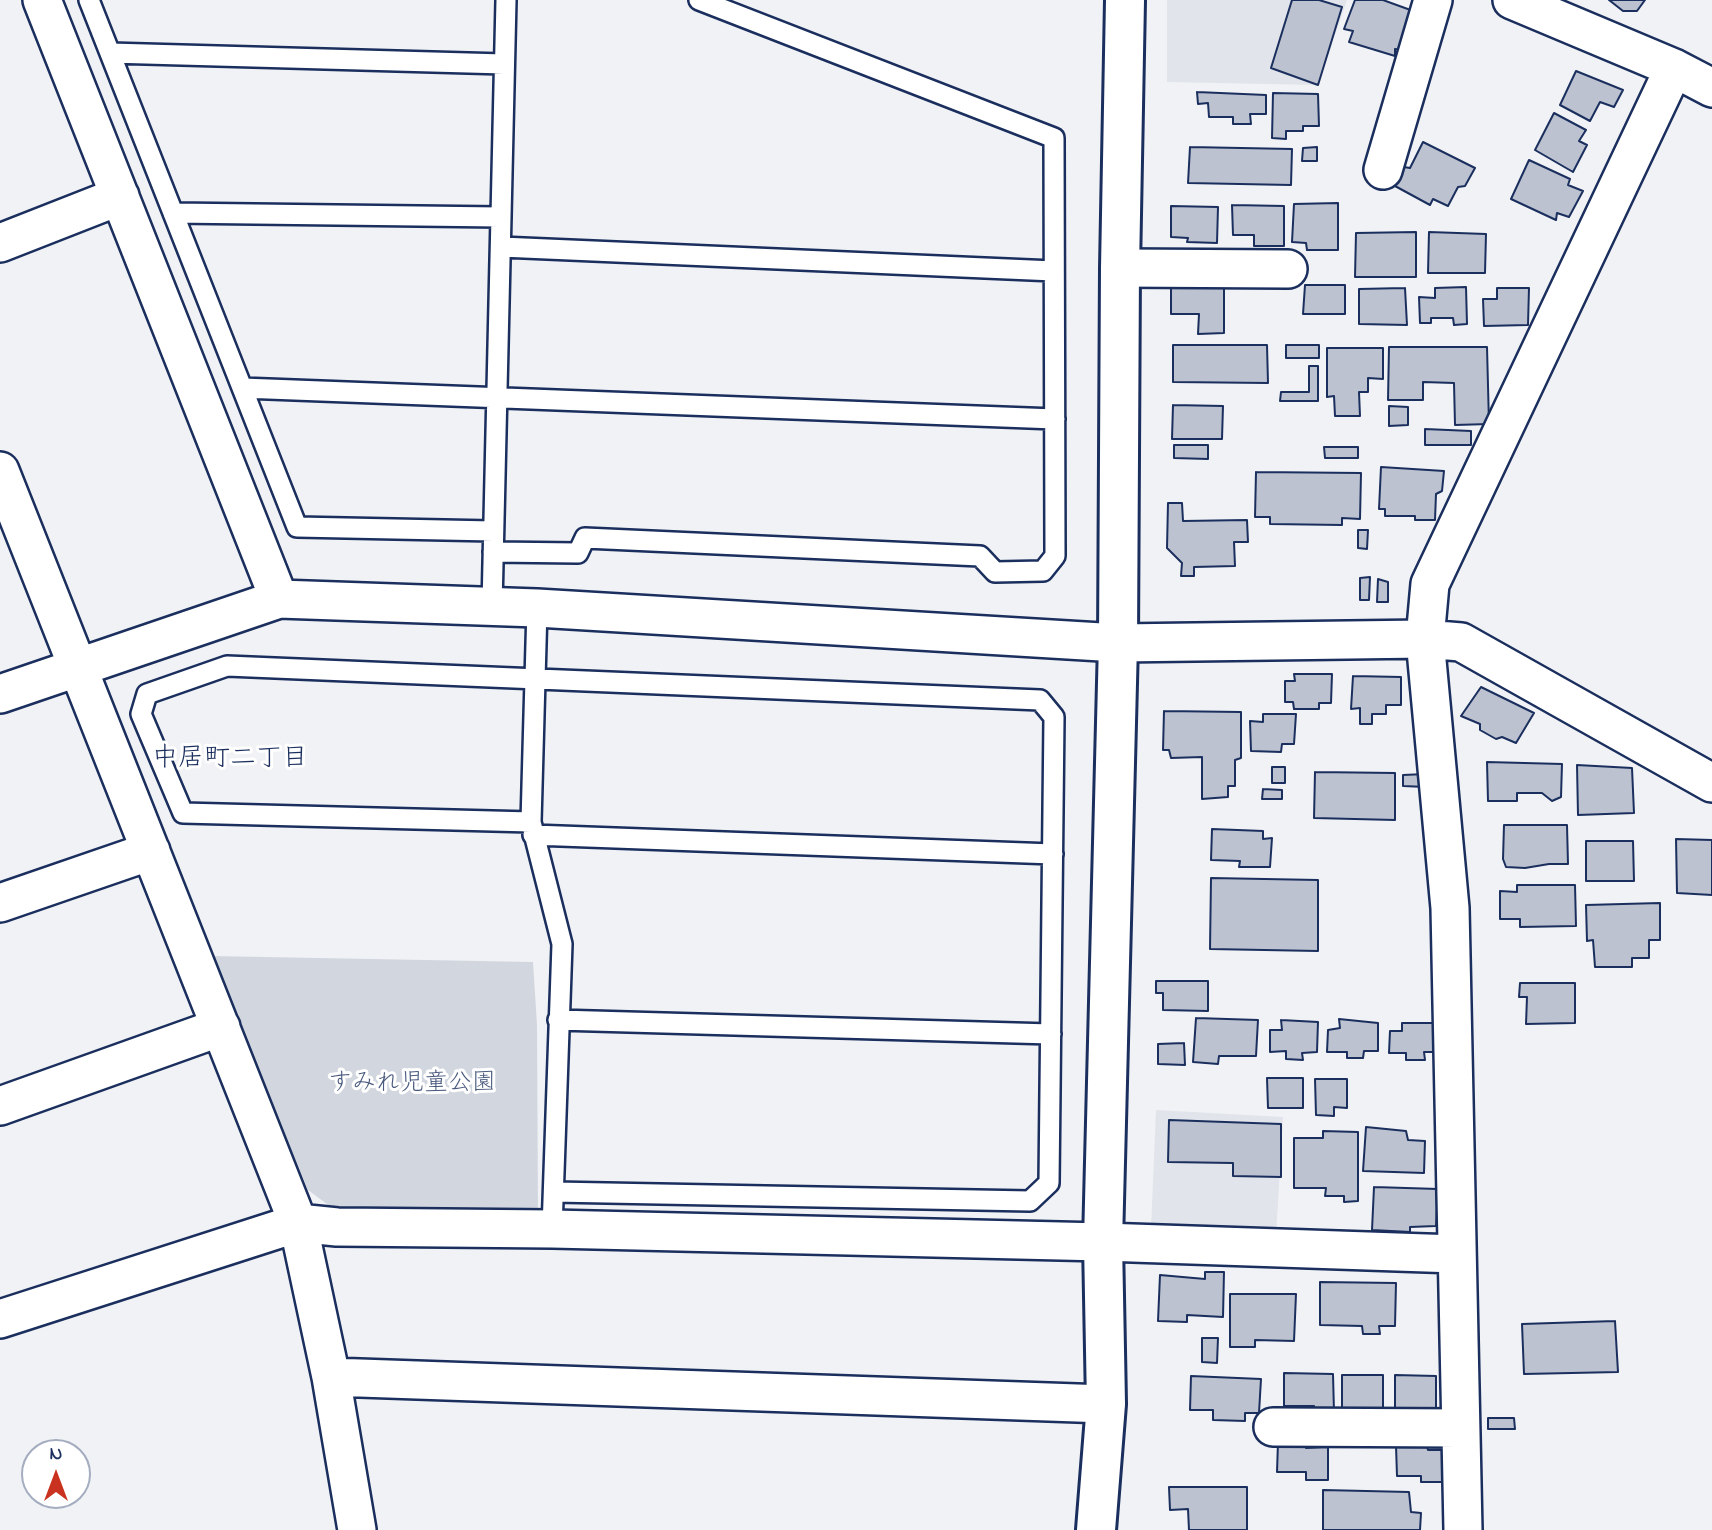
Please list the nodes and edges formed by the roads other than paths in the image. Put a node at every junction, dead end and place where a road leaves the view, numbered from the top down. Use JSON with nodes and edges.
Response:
{"nodes":[{"id":1,"x":42,"y":0,"type":"edge"},
{"id":2,"x":89,"y":0,"type":"edge"},
{"id":3,"x":506,"y":0,"type":"edge"},
{"id":4,"x":699,"y":0,"type":"edge"},
{"id":5,"x":1125,"y":0,"type":"edge"},
{"id":6,"x":1433,"y":0,"type":"edge"},
{"id":7,"x":1512,"y":0,"type":"edge"},
{"id":8,"x":110,"y":53,"type":"junction"},
{"id":9,"x":504,"y":64,"type":"junction"},
{"id":10,"x":1674,"y":68,"type":"junction"},
{"id":11,"x":1712,"y":88,"type":"edge"},
{"id":12,"x":1383,"y":170,"type":"dead end"},
{"id":13,"x":120,"y":196,"type":"junction"},
{"id":14,"x":173,"y":213,"type":"junction"},
{"id":15,"x":500,"y":217,"type":"junction"},
{"id":16,"x":0,"y":243,"type":"edge"},
{"id":17,"x":501,"y":247,"type":"junction"},
{"id":18,"x":1120,"y":268,"type":"junction"},
{"id":19,"x":1288,"y":269,"type":"dead end"},
{"id":20,"x":1054,"y":271,"type":"junction"},
{"id":21,"x":242,"y":388,"type":"junction"},
{"id":22,"x":498,"y":396,"type":"junction"},
{"id":23,"x":1055,"y":419,"type":"junction"},
{"id":24,"x":0,"y":471,"type":"edge"},
{"id":25,"x":493,"y":531,"type":"junction"},
{"id":26,"x":493,"y":552,"type":"junction"},
{"id":27,"x":279,"y":599,"type":"junction"},
{"id":28,"x":492,"y":606,"type":"junction"},
{"id":29,"x":537,"y":608,"type":"junction"},
{"id":30,"x":1425,"y":639,"type":"junction"},
{"id":31,"x":1118,"y":643,"type":"junction"},
{"id":32,"x":78,"y":667,"type":"junction"},
{"id":33,"x":534,"y":679,"type":"junction"},
{"id":34,"x":0,"y":694,"type":"edge"},
{"id":35,"x":1712,"y":783,"type":"edge"},
{"id":36,"x":532,"y":829,"type":"junction"},
{"id":37,"x":151,"y":851,"type":"junction"},
{"id":38,"x":1053,"y":854,"type":"junction"},
{"id":39,"x":0,"y":903,"type":"edge"},
{"id":40,"x":558,"y":1020,"type":"junction"},
{"id":41,"x":221,"y":1027,"type":"junction"},
{"id":42,"x":1051,"y":1034,"type":"junction"},
{"id":43,"x":0,"y":1106,"type":"edge"},
{"id":44,"x":554,"y":1192,"type":"junction"},
{"id":45,"x":298,"y":1223,"type":"junction"},
{"id":46,"x":552,"y":1229,"type":"junction"},
{"id":47,"x":1103,"y":1242,"type":"junction"},
{"id":48,"x":1456,"y":1254,"type":"junction"},
{"id":49,"x":0,"y":1319,"type":"edge"},
{"id":50,"x":331,"y":1377,"type":"junction"},
{"id":51,"x":1106,"y":1404,"type":"junction"},
{"id":52,"x":1273,"y":1427,"type":"dead end"},
{"id":53,"x":1460,"y":1428,"type":"junction"},
{"id":54,"x":357,"y":1530,"type":"edge"},
{"id":55,"x":1096,"y":1530,"type":"edge"},
{"id":56,"x":1463,"y":1530,"type":"edge"}],
"edges":[{"from":1,"to":13,"type":"street"},
{"from":2,"to":8,"type":"lane"},
{"from":3,"to":9,"type":"lane"},
{"from":4,"to":20,"type":"lane"},
{"from":5,"to":18,"type":"street"},
{"from":6,"to":12,"type":"street"},
{"from":7,"to":10,"type":"street"},
{"from":8,"to":9,"type":"lane"},
{"from":8,"to":14,"type":"lane"},
{"from":9,"to":15,"type":"lane"},
{"from":10,"to":11,"type":"street"},
{"from":10,"to":30,"type":"street"},
{"from":13,"to":16,"type":"street"},
{"from":13,"to":27,"type":"street"},
{"from":14,"to":15,"type":"lane"},
{"from":14,"to":21,"type":"lane"},
{"from":15,"to":17,"type":"lane"},
{"from":17,"to":20,"type":"lane"},
{"from":17,"to":22,"type":"lane"},
{"from":18,"to":19,"type":"street"},
{"from":18,"to":31,"type":"street"},
{"from":20,"to":23,"type":"lane"},
{"from":21,"to":22,"type":"lane"},
{"from":21,"to":25,"type":"lane"},
{"from":22,"to":23,"type":"lane"},
{"from":22,"to":25,"type":"lane"},
{"from":23,"to":26,"type":"lane"},
{"from":24,"to":32,"type":"street"},
{"from":25,"to":26,"type":"lane"},
{"from":26,"to":28,"type":"lane"},
{"from":27,"to":28,"type":"street"},
{"from":27,"to":32,"type":"street"},
{"from":28,"to":29,"type":"street"},
{"from":29,"to":31,"type":"street"},
{"from":29,"to":33,"type":"lane"},
{"from":30,"to":31,"type":"street"},
{"from":30,"to":35,"type":"street"},
{"from":30,"to":48,"type":"street"},
{"from":31,"to":47,"type":"street"},
{"from":32,"to":34,"type":"street"},
{"from":32,"to":37,"type":"street"},
{"from":33,"to":36,"type":"lane"},
{"from":33,"to":36,"type":"lane"},
{"from":33,"to":38,"type":"lane"},
{"from":36,"to":38,"type":"lane"},
{"from":36,"to":40,"type":"lane"},
{"from":37,"to":39,"type":"street"},
{"from":37,"to":41,"type":"street"},
{"from":38,"to":42,"type":"lane"},
{"from":40,"to":42,"type":"lane"},
{"from":40,"to":44,"type":"lane"},
{"from":41,"to":43,"type":"street"},
{"from":41,"to":45,"type":"street"},
{"from":42,"to":44,"type":"lane"},
{"from":44,"to":46,"type":"lane"},
{"from":45,"to":46,"type":"street"},
{"from":45,"to":49,"type":"street"},
{"from":45,"to":50,"type":"street"},
{"from":46,"to":47,"type":"street"},
{"from":47,"to":48,"type":"street"},
{"from":47,"to":51,"type":"street"},
{"from":48,"to":53,"type":"street"},
{"from":50,"to":51,"type":"street"},
{"from":50,"to":54,"type":"street"},
{"from":51,"to":55,"type":"street"},
{"from":52,"to":53,"type":"street"},
{"from":53,"to":56,"type":"street"}]}
